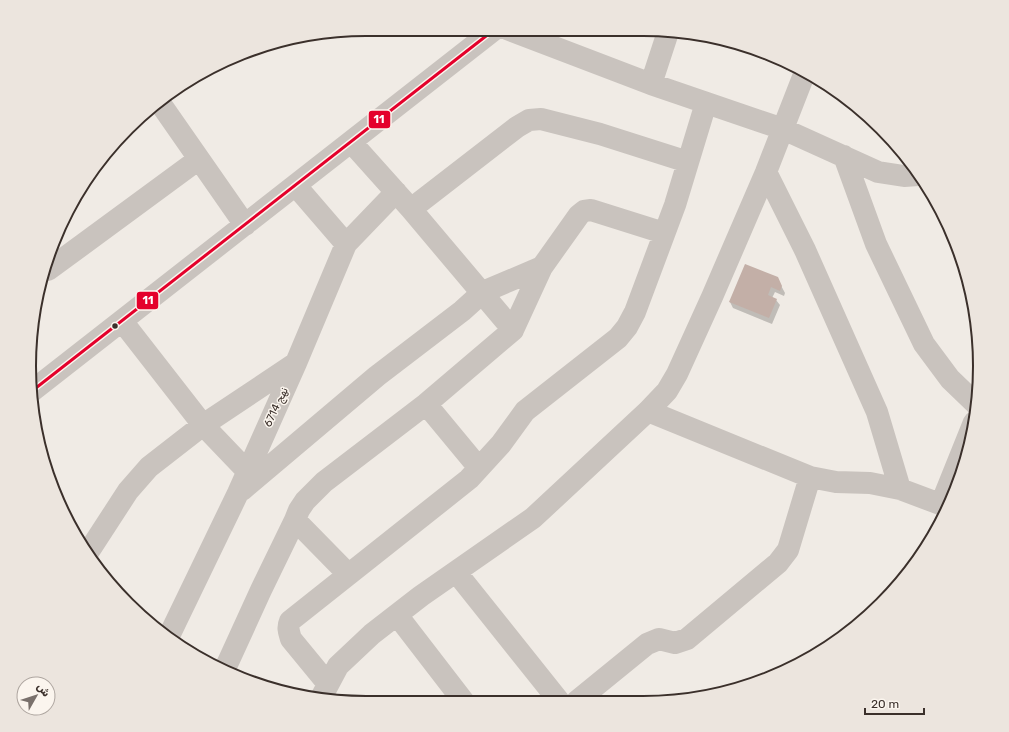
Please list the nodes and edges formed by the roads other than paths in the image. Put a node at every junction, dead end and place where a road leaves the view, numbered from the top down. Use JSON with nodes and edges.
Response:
{"nodes":[{"id":1,"x":486,"y":36,"type":"edge"},
{"id":2,"x":525,"y":36,"type":"edge"},
{"id":3,"x":666,"y":37,"type":"edge"},
{"id":4,"x":803,"y":77,"type":"edge"},
{"id":5,"x":651,"y":84,"type":"junction"},
{"id":6,"x":706,"y":103,"type":"junction"},
{"id":7,"x":162,"y":106,"type":"edge"},
{"id":8,"x":783,"y":129,"type":"junction"},
{"id":9,"x":351,"y":142,"type":"junction"},
{"id":10,"x":844,"y":156,"type":"junction"},
{"id":11,"x":199,"y":159,"type":"junction"},
{"id":12,"x":688,"y":162,"type":"junction"},
{"id":13,"x":766,"y":172,"type":"junction"},
{"id":14,"x":912,"y":175,"type":"edge"},
{"id":15,"x":296,"y":186,"type":"junction"},
{"id":16,"x":396,"y":192,"type":"junction"},
{"id":17,"x":412,"y":209,"type":"junction"},
{"id":18,"x":245,"y":224,"type":"junction"},
{"id":19,"x":664,"y":233,"type":"junction"},
{"id":20,"x":346,"y":244,"type":"junction"},
{"id":21,"x":52,"y":267,"type":"edge"},
{"id":22,"x":542,"y":267,"type":"junction"},
{"id":23,"x":483,"y":292,"type":"junction"},
{"id":24,"x":122,"y":320,"type":"junction"},
{"id":25,"x":514,"y":330,"type":"junction"},
{"id":26,"x":296,"y":363,"type":"junction"},
{"id":27,"x":37,"y":387,"type":"edge"},
{"id":28,"x":971,"y":400,"type":"edge"},
{"id":29,"x":426,"y":404,"type":"junction"},
{"id":30,"x":648,"y":411,"type":"junction"},
{"id":31,"x":203,"y":425,"type":"junction"},
{"id":32,"x":479,"y":468,"type":"junction"},
{"id":33,"x":248,"y":471,"type":"junction"},
{"id":34,"x":810,"y":477,"type":"junction"},
{"id":35,"x":900,"y":489,"type":"junction"},
{"id":36,"x":238,"y":493,"type":"junction"},
{"id":37,"x":943,"y":504,"type":"edge"},
{"id":38,"x":295,"y":520,"type":"junction"},
{"id":39,"x":91,"y":548,"type":"edge"},
{"id":40,"x":456,"y":572,"type":"junction"},
{"id":41,"x":348,"y":574,"type":"junction"},
{"id":42,"x":397,"y":615,"type":"junction"},
{"id":43,"x":171,"y":632,"type":"edge"},
{"id":44,"x":227,"y":665,"type":"edge"},
{"id":45,"x":325,"y":692,"type":"edge"},
{"id":46,"x":459,"y":696,"type":"edge"},
{"id":47,"x":555,"y":696,"type":"edge"},
{"id":48,"x":583,"y":696,"type":"edge"}],
"edges":[{"from":1,"to":9,"type":"street"},
{"from":2,"to":5,"type":"street"},
{"from":3,"to":5,"type":"street"},
{"from":4,"to":8,"type":"street"},
{"from":5,"to":6,"type":"street"},
{"from":6,"to":8,"type":"street"},
{"from":6,"to":12,"type":"street"},
{"from":7,"to":11,"type":"street"},
{"from":8,"to":10,"type":"street"},
{"from":8,"to":13,"type":"street"},
{"from":9,"to":15,"type":"street"},
{"from":9,"to":16,"type":"street"},
{"from":10,"to":14,"type":"street"},
{"from":10,"to":28,"type":"street"},
{"from":11,"to":18,"type":"street"},
{"from":11,"to":21,"type":"street"},
{"from":12,"to":17,"type":"street"},
{"from":12,"to":19,"type":"street"},
{"from":13,"to":30,"type":"street"},
{"from":13,"to":35,"type":"street"},
{"from":15,"to":18,"type":"street"},
{"from":15,"to":20,"type":"street"},
{"from":16,"to":17,"type":"street"},
{"from":16,"to":20,"type":"street"},
{"from":17,"to":23,"type":"street"},
{"from":18,"to":24,"type":"street"},
{"from":19,"to":22,"type":"street"},
{"from":19,"to":32,"type":"street"},
{"from":20,"to":26,"type":"street","name":"نهج 6714"},
{"from":22,"to":23,"type":"street"},
{"from":22,"to":25,"type":"street"},
{"from":23,"to":25,"type":"street"},
{"from":23,"to":36,"type":"street"},
{"from":24,"to":27,"type":"street"},
{"from":24,"to":31,"type":"street"},
{"from":25,"to":29,"type":"street"},
{"from":26,"to":31,"type":"street"},
{"from":26,"to":33,"type":"street","name":"نهج 6714"},
{"from":29,"to":32,"type":"street"},
{"from":29,"to":38,"type":"street"},
{"from":30,"to":34,"type":"street"},
{"from":30,"to":40,"type":"street"},
{"from":31,"to":33,"type":"street"},
{"from":31,"to":39,"type":"street"},
{"from":32,"to":41,"type":"street"},
{"from":33,"to":36,"type":"street","name":"نهج 6714"},
{"from":34,"to":35,"type":"street"},
{"from":34,"to":48,"type":"street"},
{"from":35,"to":37,"type":"street"},
{"from":36,"to":43,"type":"street","name":"نهج 6714"},
{"from":38,"to":41,"type":"street"},
{"from":38,"to":44,"type":"street"},
{"from":40,"to":42,"type":"street"},
{"from":40,"to":47,"type":"street"},
{"from":41,"to":45,"type":"street"},
{"from":42,"to":45,"type":"street"},
{"from":42,"to":46,"type":"street"}]}
